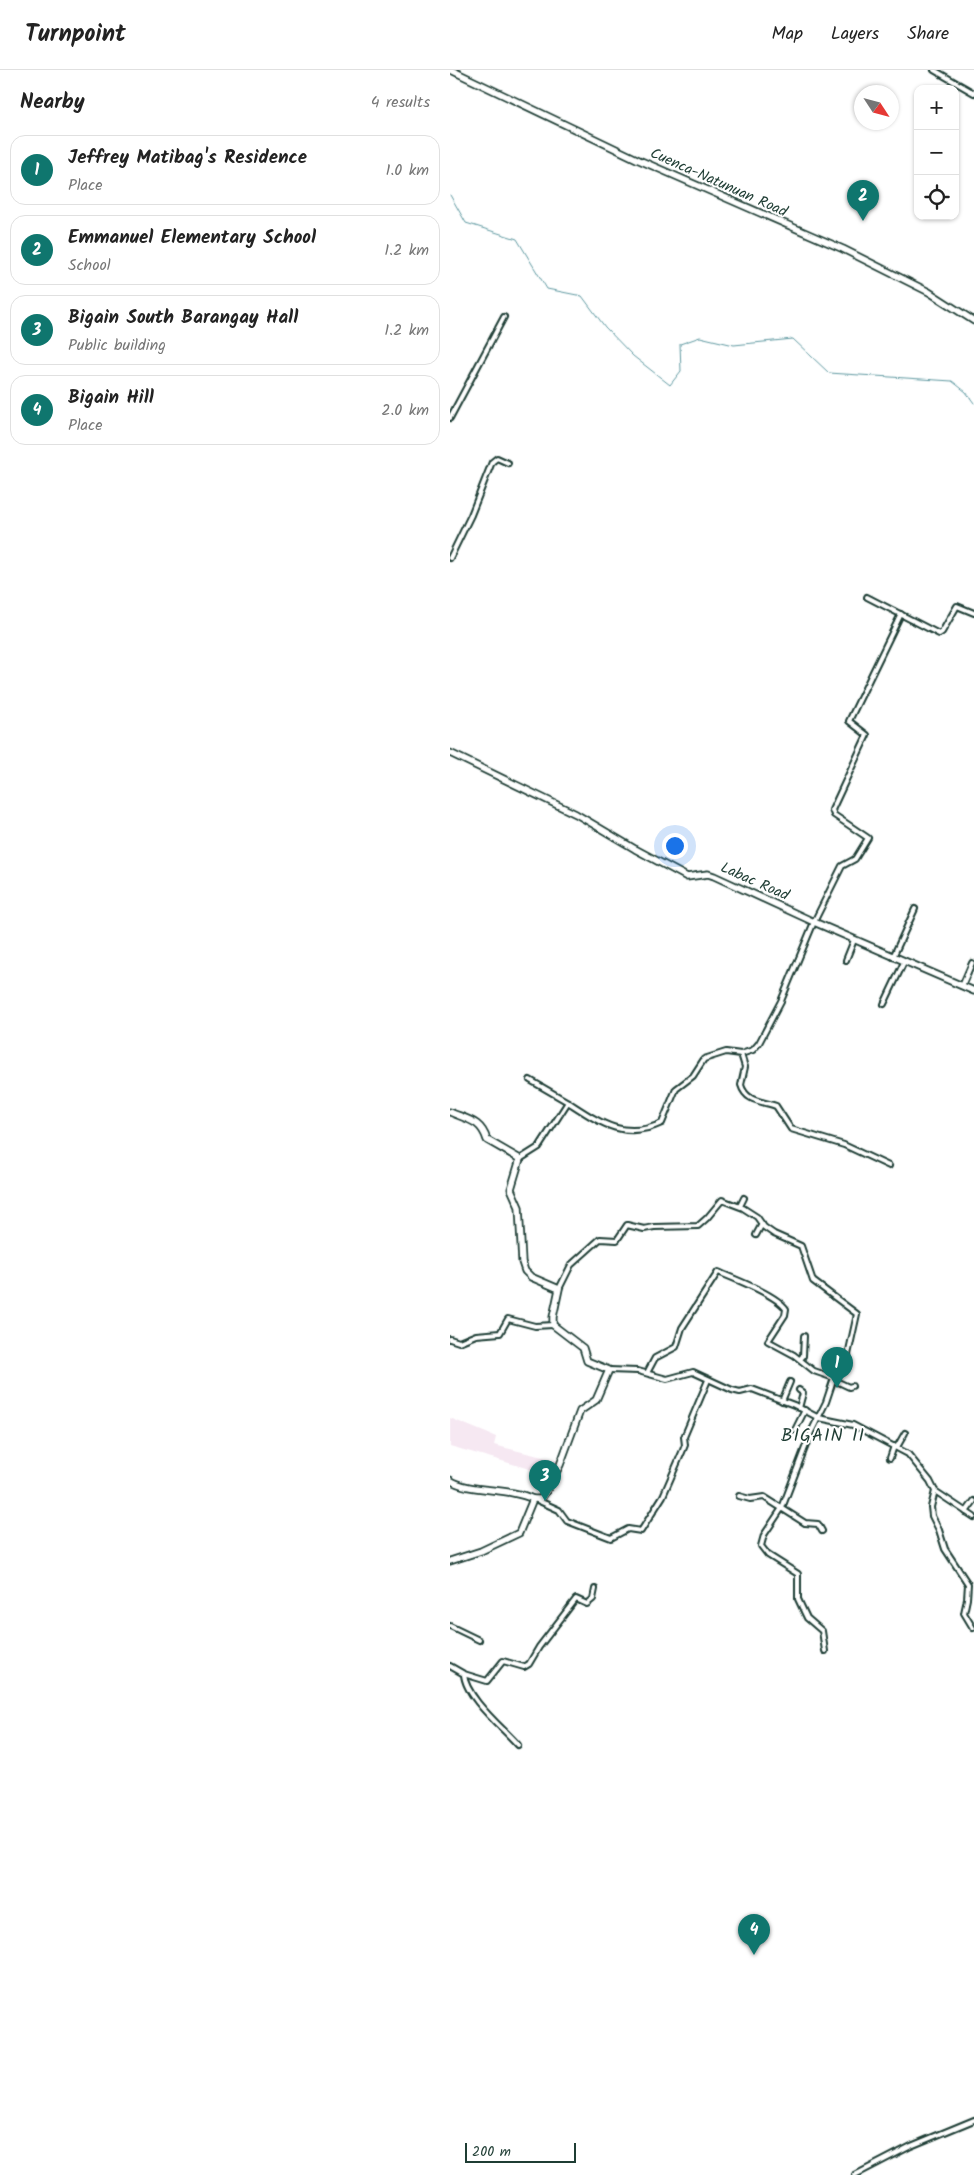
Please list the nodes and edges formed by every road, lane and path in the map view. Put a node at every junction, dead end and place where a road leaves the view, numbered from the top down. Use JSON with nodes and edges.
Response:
{"nodes":[{"id":1,"x":452,"y":70,"type":"edge"},
{"id":2,"x":934,"y":70,"type":"edge"},
{"id":3,"x":974,"y":93,"type":"edge"},
{"id":4,"x":504,"y":316,"type":"dead end"},
{"id":5,"x":974,"y":321,"type":"edge"},
{"id":6,"x":450,"y":418,"type":"edge"},
{"id":7,"x":508,"y":463,"type":"dead end"},
{"id":8,"x":450,"y":558,"type":"edge"},
{"id":9,"x":867,"y":597,"type":"dead end"},
{"id":10,"x":974,"y":613,"type":"edge"},
{"id":11,"x":901,"y":614,"type":"junction"},
{"id":12,"x":450,"y":753,"type":"edge"},
{"id":13,"x":915,"y":909,"type":"dead end"},
{"id":14,"x":814,"y":922,"type":"junction"},
{"id":15,"x":854,"y":940,"type":"junction"},
{"id":16,"x":892,"y":957,"type":"junction"},
{"id":17,"x":846,"y":960,"type":"dead end"},
{"id":18,"x":904,"y":962,"type":"junction"},
{"id":19,"x":972,"y":963,"type":"dead end"},
{"id":20,"x":962,"y":986,"type":"junction"},
{"id":21,"x":974,"y":991,"type":"edge"},
{"id":22,"x":884,"y":1004,"type":"dead end"},
{"id":23,"x":741,"y":1054,"type":"junction"},
{"id":24,"x":530,"y":1080,"type":"dead end"},
{"id":25,"x":568,"y":1102,"type":"junction"},
{"id":26,"x":450,"y":1112,"type":"edge"},
{"id":27,"x":520,"y":1159,"type":"junction"},
{"id":28,"x":889,"y":1166,"type":"dead end"},
{"id":29,"x":744,"y":1198,"type":"dead end"},
{"id":30,"x":740,"y":1206,"type":"junction"},
{"id":31,"x":762,"y":1224,"type":"junction"},
{"id":32,"x":756,"y":1235,"type":"dead end"},
{"id":33,"x":559,"y":1289,"type":"junction"},
{"id":34,"x":553,"y":1325,"type":"junction"},
{"id":35,"x":804,"y":1336,"type":"dead end"},
{"id":36,"x":450,"y":1339,"type":"edge"},
{"id":37,"x":800,"y":1359,"type":"junction"},
{"id":38,"x":609,"y":1370,"type":"junction"},
{"id":39,"x":647,"y":1373,"type":"junction"},
{"id":40,"x":834,"y":1379,"type":"junction"},
{"id":41,"x":708,"y":1380,"type":"junction"},
{"id":42,"x":790,"y":1382,"type":"dead end"},
{"id":43,"x":852,"y":1386,"type":"dead end"},
{"id":44,"x":798,"y":1390,"type":"dead end"},
{"id":45,"x":782,"y":1401,"type":"junction"},
{"id":46,"x":799,"y":1408,"type":"junction"},
{"id":47,"x":804,"y":1410,"type":"junction"},
{"id":48,"x":819,"y":1418,"type":"junction"},
{"id":49,"x":796,"y":1430,"type":"dead end"},
{"id":50,"x":905,"y":1433,"type":"dead end"},
{"id":51,"x":896,"y":1447,"type":"junction"},
{"id":52,"x":890,"y":1458,"type":"dead end"},
{"id":53,"x":450,"y":1480,"type":"edge"},
{"id":54,"x":935,"y":1491,"type":"junction"},
{"id":55,"x":739,"y":1496,"type":"dead end"},
{"id":56,"x":535,"y":1500,"type":"junction"},
{"id":57,"x":974,"y":1501,"type":"edge"},
{"id":58,"x":782,"y":1508,"type":"junction"},
{"id":59,"x":966,"y":1512,"type":"junction"},
{"id":60,"x":974,"y":1517,"type":"edge"},
{"id":61,"x":822,"y":1531,"type":"dead end"},
{"id":62,"x":450,"y":1561,"type":"edge"},
{"id":63,"x":974,"y":1582,"type":"edge"},
{"id":64,"x":968,"y":1584,"type":"junction"},
{"id":65,"x":595,"y":1588,"type":"dead end"},
{"id":66,"x":450,"y":1626,"type":"edge"},
{"id":67,"x":973,"y":1628,"type":"dead end"},
{"id":68,"x":479,"y":1640,"type":"dead end"},
{"id":69,"x":824,"y":1651,"type":"dead end"},
{"id":70,"x":450,"y":1666,"type":"edge"},
{"id":71,"x":464,"y":1674,"type":"junction"},
{"id":72,"x":518,"y":1745,"type":"dead end"},
{"id":73,"x":974,"y":2120,"type":"edge"},
{"id":74,"x":855,"y":2175,"type":"edge"}],
"edges":[{"from":1,"to":5,"type":"street","name":"Cuenca-Natunuan Road"},
{"from":2,"to":3,"type":"street"},
{"from":4,"to":6,"type":"street"},
{"from":7,"to":8,"type":"street"},
{"from":9,"to":11,"type":"street"},
{"from":10,"to":11,"type":"street"},
{"from":11,"to":14,"type":"street"},
{"from":12,"to":14,"type":"street","name":"Labac Road"},
{"from":13,"to":16,"type":"street"},
{"from":14,"to":15,"type":"street","name":"Labac Road"},
{"from":14,"to":23,"type":"street"},
{"from":15,"to":16,"type":"street","name":"Labac Road"},
{"from":15,"to":17,"type":"street"},
{"from":16,"to":18,"type":"street","name":"Labac Road"},
{"from":18,"to":20,"type":"street","name":"Labac Road"},
{"from":18,"to":22,"type":"street"},
{"from":19,"to":20,"type":"street"},
{"from":20,"to":21,"type":"street","name":"Labac Road"},
{"from":23,"to":25,"type":"street"},
{"from":23,"to":28,"type":"street"},
{"from":24,"to":25,"type":"street"},
{"from":25,"to":27,"type":"street"},
{"from":26,"to":27,"type":"street"},
{"from":27,"to":33,"type":"street"},
{"from":29,"to":30,"type":"street"},
{"from":30,"to":31,"type":"street"},
{"from":30,"to":33,"type":"street"},
{"from":31,"to":32,"type":"street"},
{"from":31,"to":40,"type":"street"},
{"from":33,"to":34,"type":"street"},
{"from":34,"to":36,"type":"street"},
{"from":34,"to":38,"type":"street"},
{"from":35,"to":37,"type":"street"},
{"from":37,"to":39,"type":"street"},
{"from":37,"to":40,"type":"street"},
{"from":38,"to":39,"type":"street"},
{"from":38,"to":56,"type":"street"},
{"from":39,"to":41,"type":"street"},
{"from":40,"to":43,"type":"street"},
{"from":40,"to":48,"type":"street"},
{"from":41,"to":45,"type":"street"},
{"from":41,"to":56,"type":"street"},
{"from":42,"to":45,"type":"street"},
{"from":44,"to":46,"type":"street"},
{"from":45,"to":46,"type":"street"},
{"from":46,"to":47,"type":"street"},
{"from":47,"to":48,"type":"street"},
{"from":47,"to":49,"type":"street"},
{"from":48,"to":51,"type":"street"},
{"from":48,"to":58,"type":"street"},
{"from":50,"to":51,"type":"street"},
{"from":51,"to":52,"type":"street"},
{"from":51,"to":54,"type":"street"},
{"from":53,"to":56,"type":"street"},
{"from":54,"to":59,"type":"street"},
{"from":54,"to":64,"type":"street"},
{"from":55,"to":58,"type":"street"},
{"from":56,"to":62,"type":"street"},
{"from":57,"to":59,"type":"street"},
{"from":58,"to":61,"type":"street"},
{"from":58,"to":69,"type":"street"},
{"from":59,"to":60,"type":"street"},
{"from":63,"to":64,"type":"street"},
{"from":64,"to":67,"type":"street"},
{"from":65,"to":71,"type":"street"},
{"from":66,"to":68,"type":"street"},
{"from":70,"to":71,"type":"street"},
{"from":71,"to":72,"type":"street"},
{"from":73,"to":74,"type":"street"}]}
